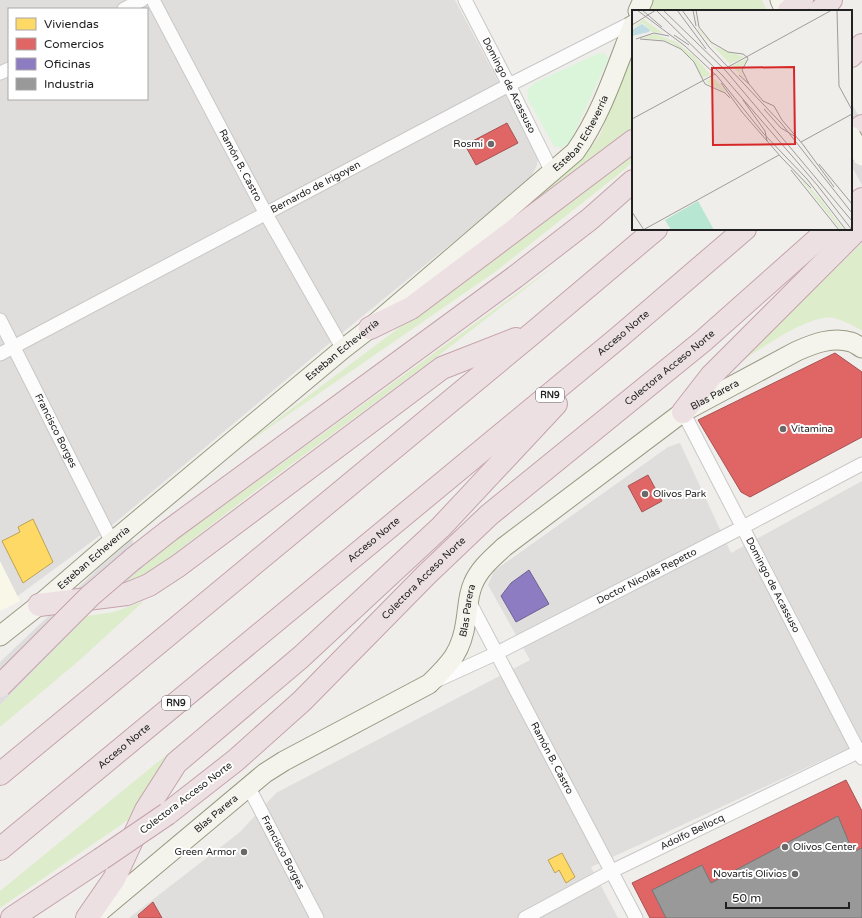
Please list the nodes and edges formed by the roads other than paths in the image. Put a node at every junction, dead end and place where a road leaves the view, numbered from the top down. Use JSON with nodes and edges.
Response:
{"nodes":[{"id":1,"x":142,"y":0,"type":"edge"},
{"id":2,"x":153,"y":0,"type":"edge"},
{"id":3,"x":465,"y":0,"type":"edge"},
{"id":4,"x":643,"y":0,"type":"edge"},
{"id":5,"x":780,"y":0,"type":"edge"},
{"id":6,"x":802,"y":0,"type":"edge"},
{"id":7,"x":831,"y":0,"type":"edge"},
{"id":8,"x":126,"y":8,"type":"edge"},
{"id":9,"x":638,"y":10,"type":"edge"},
{"id":10,"x":785,"y":10,"type":"edge"},
{"id":11,"x":790,"y":10,"type":"edge"},
{"id":12,"x":821,"y":10,"type":"edge"},
{"id":13,"x":632,"y":24,"type":"edge"},
{"id":14,"x":632,"y":27,"type":"edge"},
{"id":15,"x":862,"y":45,"type":"edge"},
{"id":16,"x":852,"y":55,"type":"edge"},
{"id":17,"x":509,"y":85,"type":"junction"},
{"id":18,"x":862,"y":126,"type":"edge"},
{"id":19,"x":852,"y":135,"type":"edge"},
{"id":20,"x":852,"y":138,"type":"edge"},
{"id":21,"x":632,"y":142,"type":"edge"},
{"id":22,"x":862,"y":156,"type":"edge"},
{"id":23,"x":552,"y":172,"type":"junction"},
{"id":24,"x":632,"y":182,"type":"edge"},
{"id":25,"x":862,"y":199,"type":"edge"},
{"id":26,"x":852,"y":208,"type":"edge"},
{"id":27,"x":266,"y":214,"type":"junction"},
{"id":28,"x":862,"y":225,"type":"edge"},
{"id":29,"x":655,"y":230,"type":"edge"},
{"id":30,"x":744,"y":230,"type":"edge"},
{"id":31,"x":828,"y":230,"type":"edge"},
{"id":32,"x":0,"y":320,"type":"edge"},
{"id":33,"x":370,"y":328,"type":"junction"},
{"id":34,"x":534,"y":332,"type":"junction"},
{"id":35,"x":618,"y":338,"type":"junction"},
{"id":36,"x":14,"y":347,"type":"junction"},
{"id":37,"x":862,"y":348,"type":"edge"},
{"id":38,"x":343,"y":349,"type":"junction"},
{"id":39,"x":0,"y":354,"type":"edge"},
{"id":40,"x":683,"y":412,"type":"junction"},
{"id":41,"x":862,"y":464,"type":"edge"},
{"id":42,"x":743,"y":527,"type":"junction"},
{"id":43,"x":112,"y":542,"type":"junction"},
{"id":44,"x":468,"y":599,"type":"junction"},
{"id":45,"x":40,"y":605,"type":"junction"},
{"id":46,"x":0,"y":636,"type":"edge"},
{"id":47,"x":497,"y":653,"type":"junction"},
{"id":48,"x":429,"y":684,"type":"junction"},
{"id":49,"x":0,"y":686,"type":"edge"},
{"id":50,"x":861,"y":753,"type":"edge"},
{"id":51,"x":0,"y":774,"type":"edge"},
{"id":52,"x":248,"y":786,"type":"junction"},
{"id":53,"x":0,"y":848,"type":"edge"},
{"id":54,"x":612,"y":871,"type":"junction"},
{"id":55,"x":15,"y":916,"type":"edge"},
{"id":56,"x":87,"y":918,"type":"edge"},
{"id":57,"x":92,"y":918,"type":"edge"},
{"id":58,"x":317,"y":918,"type":"edge"},
{"id":59,"x":525,"y":918,"type":"edge"},
{"id":60,"x":636,"y":918,"type":"edge"}],
"edges":[{"from":1,"to":8,"type":"street"},
{"from":2,"to":27,"type":"street","name":"Ramón B. Castro"},
{"from":3,"to":17,"type":"street","name":"Domingo de Acassuso"},
{"from":4,"to":9,"type":"street"},
{"from":5,"to":10,"type":"street"},
{"from":6,"to":11,"type":"highway"},
{"from":7,"to":12,"type":"highway"},
{"from":13,"to":17,"type":"street","name":"Bernardo de Irigoyen"},
{"from":14,"to":23,"type":"street","name":"Esteban Echeverría"},
{"from":15,"to":16,"type":"highway"},
{"from":17,"to":23,"type":"street","name":"Domingo de Acassuso"},
{"from":17,"to":27,"type":"street","name":"Bernardo de Irigoyen"},
{"from":18,"to":19,"type":"highway"},
{"from":20,"to":22,"type":"street","bridge":true},
{"from":21,"to":33,"type":"highway"},
{"from":23,"to":33,"type":"street","name":"Esteban Echeverría"},
{"from":24,"to":49,"type":"highway","bridge":true},
{"from":25,"to":26,"type":"highway"},
{"from":27,"to":36,"type":"street","name":"Bernardo de Irigoyen"},
{"from":27,"to":38,"type":"street","name":"Ramón B. Castro"},
{"from":28,"to":40,"type":"highway"},
{"from":29,"to":34,"type":"highway"},
{"from":30,"to":35,"type":"highway","name":"Acceso Norte","number":"RN9"},
{"from":31,"to":55,"type":"highway","name":"Colectora Acceso Norte","bridge":true},
{"from":32,"to":36,"type":"street","name":"Francisco Borges"},
{"from":33,"to":38,"type":"street","name":"Esteban Echeverría"},
{"from":34,"to":45,"type":"highway"},
{"from":34,"to":51,"type":"highway"},
{"from":35,"to":53,"type":"highway","name":"Acceso Norte","number":"RN9"},
{"from":35,"to":56,"type":"highway"},
{"from":36,"to":39,"type":"street","name":"Bernardo de Irigoyen"},
{"from":36,"to":43,"type":"street","name":"Francisco Borges"},
{"from":37,"to":40,"type":"street","name":"Blas Parera"},
{"from":38,"to":43,"type":"street","name":"Esteban Echeverría"},
{"from":40,"to":42,"type":"street","name":"Domingo de Acassuso"},
{"from":40,"to":44,"type":"street","name":"Blas Parera"},
{"from":41,"to":42,"type":"street","name":"Doctor Nicolás Repetto"},
{"from":42,"to":47,"type":"street","name":"Doctor Nicolás Repetto"},
{"from":42,"to":50,"type":"street","name":"Domingo de Acassuso"},
{"from":43,"to":45,"type":"street","name":"Esteban Echeverría"},
{"from":44,"to":47,"type":"street","name":"Ramón B. Castro"},
{"from":44,"to":48,"type":"street","name":"Blas Parera"},
{"from":45,"to":46,"type":"street","name":"Esteban Echeverría"},
{"from":47,"to":48,"type":"street","name":"Doctor Nicolás Repetto"},
{"from":47,"to":54,"type":"street","name":"Ramón B. Castro"},
{"from":48,"to":52,"type":"street","name":"Blas Parera"},
{"from":50,"to":54,"type":"street","name":"Adolfo Bellocq"},
{"from":52,"to":57,"type":"street","name":"Blas Parera"},
{"from":52,"to":58,"type":"street","name":"Francisco Borges"},
{"from":54,"to":59,"type":"street","name":"Adolfo Bellocq"},
{"from":54,"to":60,"type":"street","name":"Ramón B. Castro"}]}
